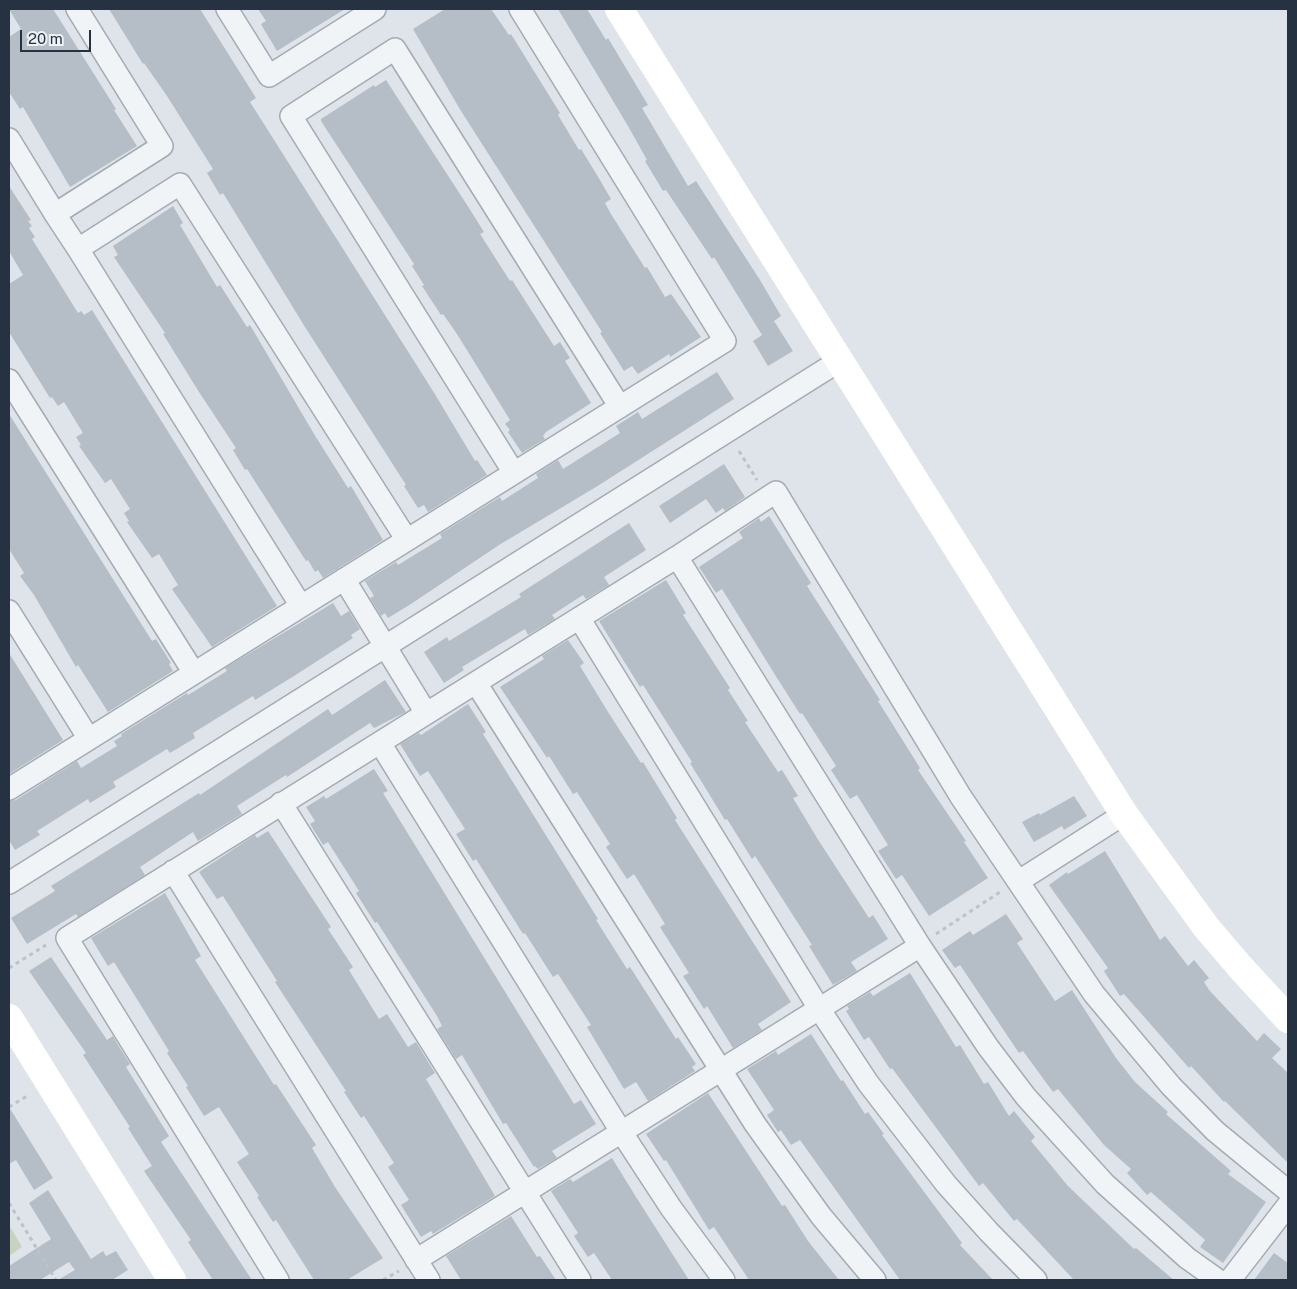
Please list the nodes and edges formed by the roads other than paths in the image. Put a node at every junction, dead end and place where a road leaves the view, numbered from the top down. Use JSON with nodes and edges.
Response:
{"nodes":[{"id":1,"x":77,"y":9,"type":"edge"},
{"id":2,"x":227,"y":9,"type":"edge"},
{"id":3,"x":374,"y":9,"type":"edge"},
{"id":4,"x":520,"y":9,"type":"edge"},
{"id":5,"x":619,"y":9,"type":"edge"},
{"id":6,"x":9,"y":139,"type":"edge"},
{"id":7,"x":55,"y":214,"type":"junction"},
{"id":8,"x":78,"y":249,"type":"junction"},
{"id":9,"x":839,"y":361,"type":"junction"},
{"id":10,"x":9,"y":380,"type":"edge"},
{"id":11,"x":620,"y":406,"type":"junction"},
{"id":12,"x":514,"y":473,"type":"junction"},
{"id":13,"x":407,"y":540,"type":"junction"},
{"id":14,"x":677,"y":557,"type":"junction"},
{"id":15,"x":344,"y":579,"type":"junction"},
{"id":16,"x":301,"y":606,"type":"junction"},
{"id":17,"x":9,"y":611,"type":"edge"},
{"id":18,"x":579,"y":618,"type":"junction"},
{"id":19,"x":385,"y":646,"type":"junction"},
{"id":20,"x":194,"y":673,"type":"junction"},
{"id":21,"x":476,"y":683,"type":"junction"},
{"id":22,"x":426,"y":713,"type":"junction"},
{"id":23,"x":89,"y":739,"type":"junction"},
{"id":24,"x":380,"y":742,"type":"junction"},
{"id":25,"x":9,"y":789,"type":"edge"},
{"id":26,"x":281,"y":803,"type":"junction"},
{"id":27,"x":1124,"y":814,"type":"junction"},
{"id":28,"x":173,"y":872,"type":"junction"},
{"id":29,"x":1019,"y":881,"type":"junction"},
{"id":30,"x":9,"y":883,"type":"edge"},
{"id":31,"x":920,"y":946,"type":"junction"},
{"id":32,"x":820,"y":1010,"type":"junction"},
{"id":33,"x":9,"y":1018,"type":"edge"},
{"id":34,"x":1288,"y":1019,"type":"edge"},
{"id":35,"x":722,"y":1071,"type":"junction"},
{"id":36,"x":622,"y":1133,"type":"junction"},
{"id":37,"x":1288,"y":1191,"type":"edge"},
{"id":38,"x":524,"y":1193,"type":"junction"},
{"id":39,"x":1288,"y":1205,"type":"edge"},
{"id":40,"x":416,"y":1260,"type":"junction"},
{"id":41,"x":172,"y":1280,"type":"edge"},
{"id":42,"x":278,"y":1280,"type":"edge"},
{"id":43,"x":429,"y":1280,"type":"edge"},
{"id":44,"x":580,"y":1280,"type":"edge"},
{"id":45,"x":724,"y":1280,"type":"edge"},
{"id":46,"x":875,"y":1280,"type":"edge"},
{"id":47,"x":1036,"y":1280,"type":"edge"},
{"id":48,"x":1218,"y":1280,"type":"edge"},
{"id":49,"x":1230,"y":1280,"type":"edge"}],
"edges":[{"from":1,"to":7,"type":"street"},
{"from":2,"to":3,"type":"street"},
{"from":4,"to":11,"type":"street"},
{"from":5,"to":9,"type":"street"},
{"from":6,"to":7,"type":"street"},
{"from":7,"to":8,"type":"street"},
{"from":8,"to":13,"type":"street"},
{"from":8,"to":16,"type":"street"},
{"from":9,"to":19,"type":"street"},
{"from":9,"to":27,"type":"street"},
{"from":10,"to":20,"type":"street"},
{"from":11,"to":12,"type":"street"},
{"from":11,"to":12,"type":"street"},
{"from":12,"to":13,"type":"street"},
{"from":13,"to":15,"type":"street"},
{"from":14,"to":18,"type":"street"},
{"from":14,"to":29,"type":"street"},
{"from":14,"to":31,"type":"street"},
{"from":15,"to":16,"type":"street"},
{"from":15,"to":19,"type":"street"},
{"from":16,"to":20,"type":"street"},
{"from":17,"to":23,"type":"street"},
{"from":18,"to":21,"type":"street"},
{"from":18,"to":32,"type":"street"},
{"from":19,"to":22,"type":"street"},
{"from":19,"to":30,"type":"street"},
{"from":20,"to":23,"type":"street"},
{"from":21,"to":22,"type":"street"},
{"from":21,"to":35,"type":"street"},
{"from":22,"to":24,"type":"street"},
{"from":23,"to":25,"type":"street"},
{"from":24,"to":26,"type":"street"},
{"from":24,"to":36,"type":"street"},
{"from":26,"to":28,"type":"street"},
{"from":26,"to":38,"type":"street"},
{"from":27,"to":29,"type":"street"},
{"from":27,"to":34,"type":"street"},
{"from":28,"to":40,"type":"street"},
{"from":28,"to":42,"type":"street"},
{"from":29,"to":37,"type":"street"},
{"from":31,"to":32,"type":"street"},
{"from":31,"to":48,"type":"street"},
{"from":32,"to":35,"type":"street"},
{"from":32,"to":47,"type":"street"},
{"from":33,"to":41,"type":"street"},
{"from":35,"to":36,"type":"street"},
{"from":35,"to":46,"type":"street"},
{"from":36,"to":38,"type":"street"},
{"from":36,"to":45,"type":"street"},
{"from":38,"to":40,"type":"street"},
{"from":38,"to":44,"type":"street"},
{"from":39,"to":49,"type":"street"},
{"from":40,"to":43,"type":"street"}]}
